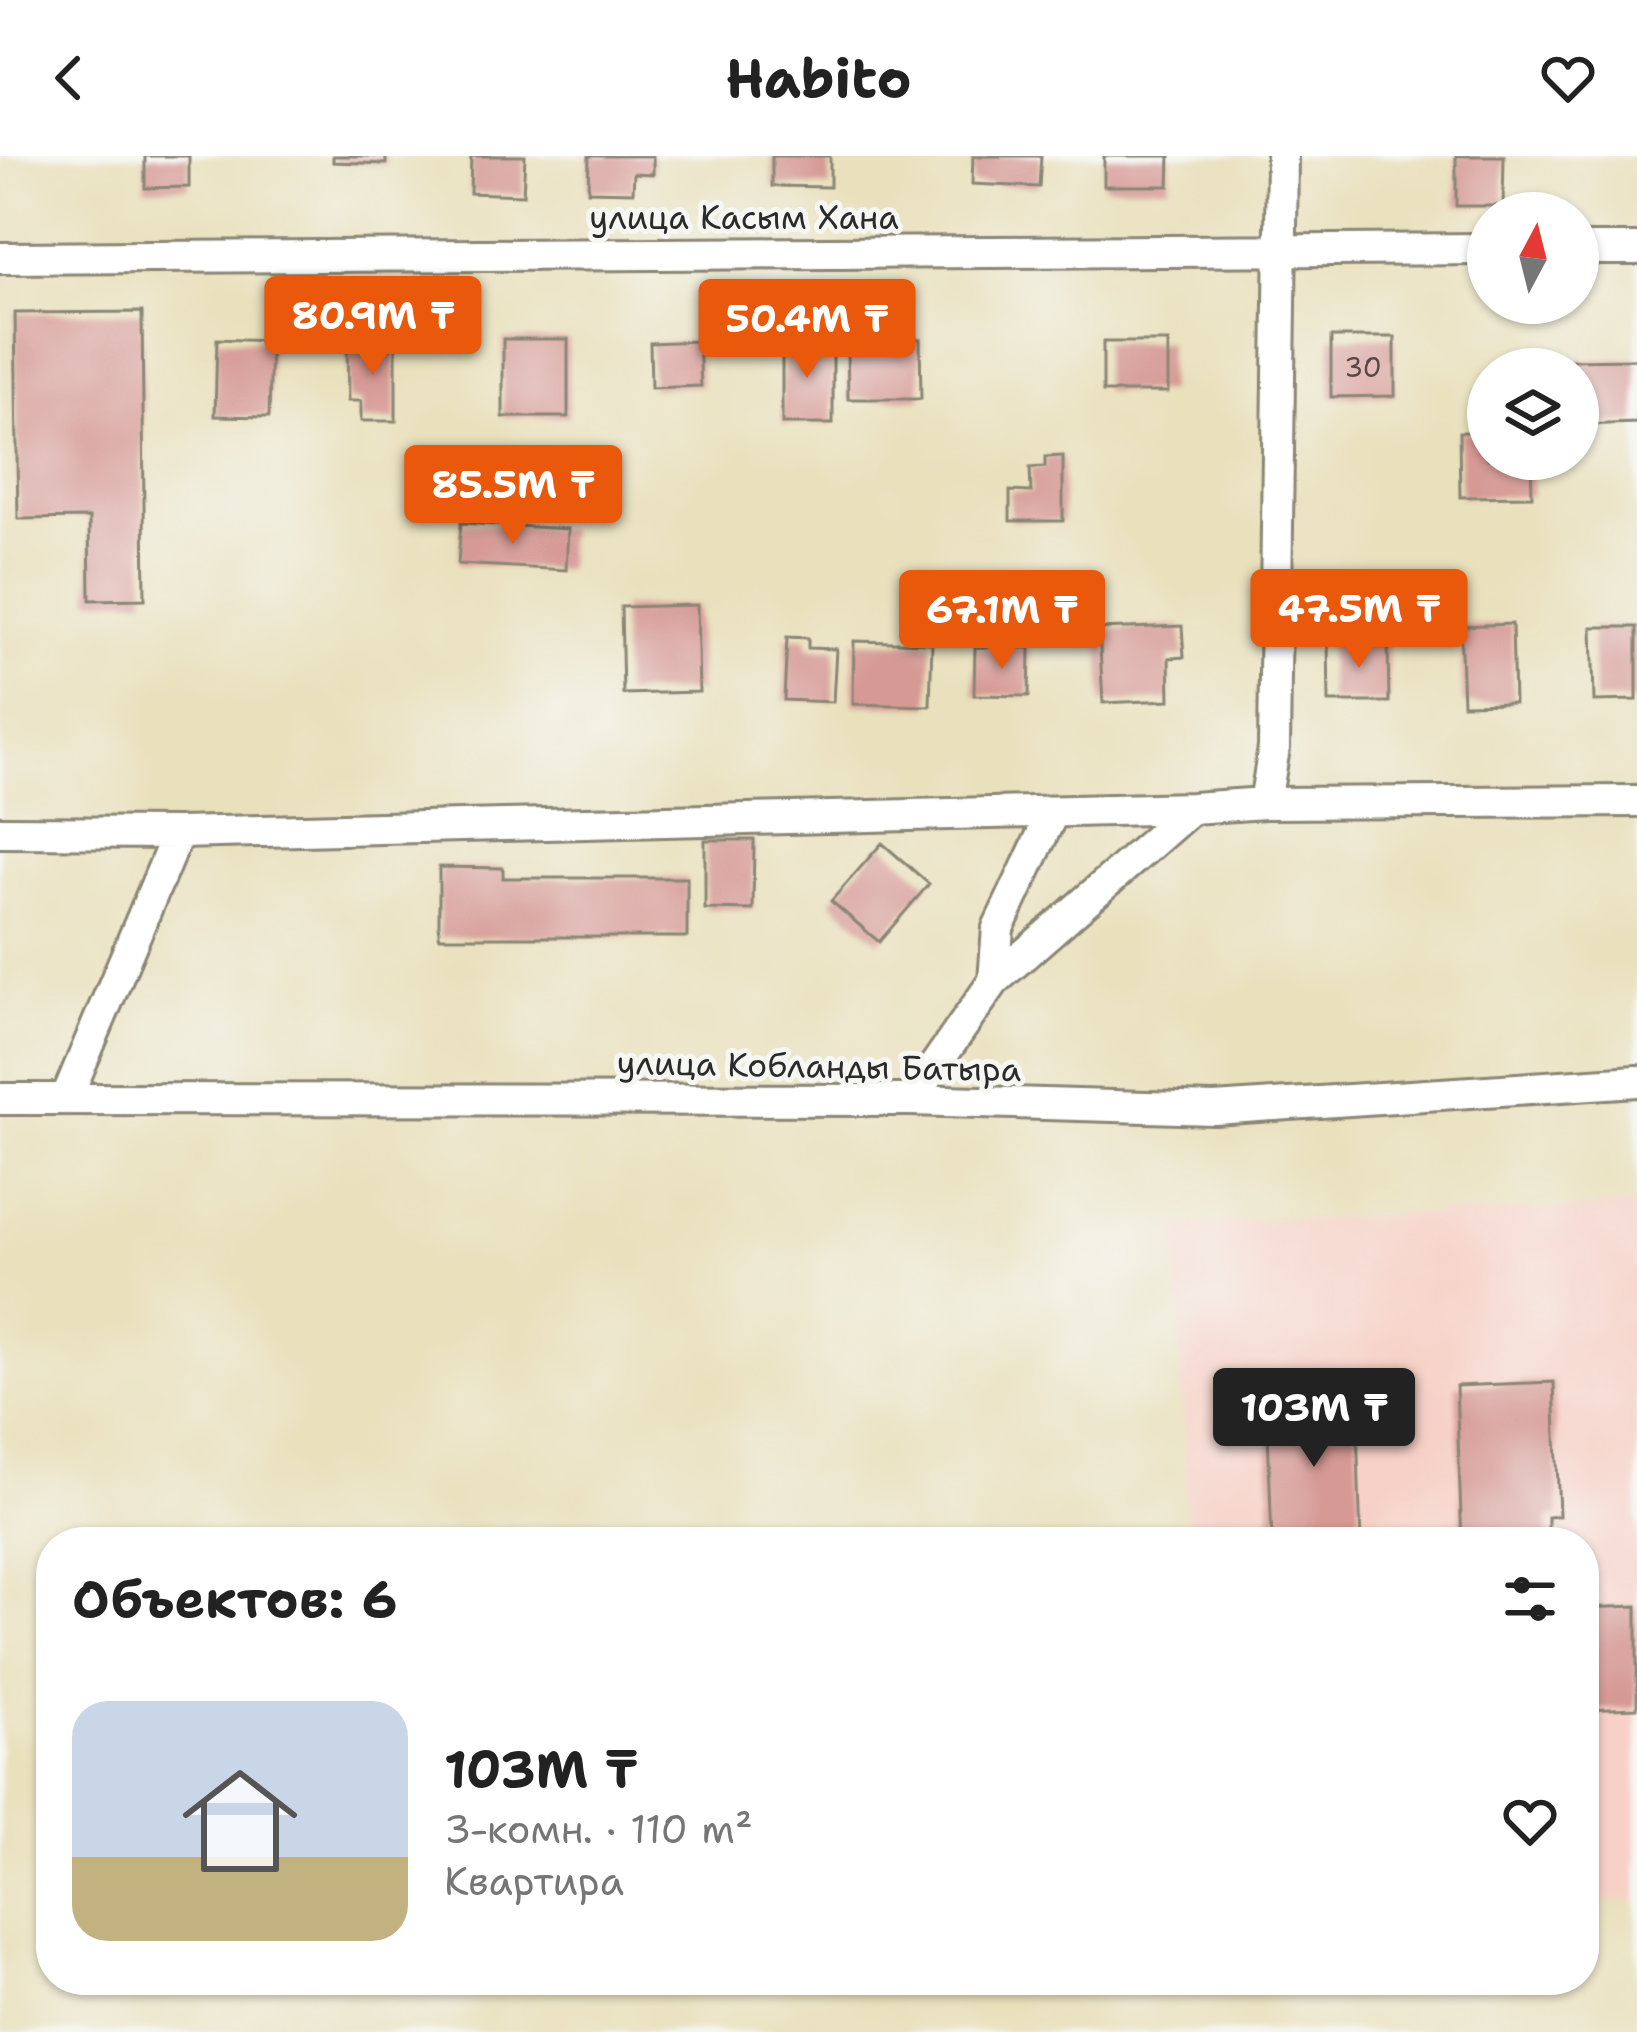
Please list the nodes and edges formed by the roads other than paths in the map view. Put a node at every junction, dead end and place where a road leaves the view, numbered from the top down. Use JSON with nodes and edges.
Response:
{"nodes":[{"id":1,"x":1282,"y":156,"type":"edge"},
{"id":2,"x":1280,"y":249,"type":"junction"},
{"id":3,"x":1467,"y":249,"type":"edge"},
{"id":4,"x":1599,"y":249,"type":"edge"},
{"id":5,"x":1637,"y":249,"type":"edge"},
{"id":6,"x":0,"y":258,"type":"edge"},
{"id":7,"x":1637,"y":801,"type":"edge"},
{"id":8,"x":1265,"y":803,"type":"junction"},
{"id":9,"x":1192,"y":808,"type":"junction"},
{"id":10,"x":1053,"y":812,"type":"junction"},
{"id":11,"x":0,"y":832,"type":"edge"},
{"id":12,"x":178,"y":832,"type":"junction"},
{"id":13,"x":994,"y":981,"type":"junction"},
{"id":14,"x":1637,"y":1081,"type":"edge"},
{"id":15,"x":0,"y":1099,"type":"edge"},
{"id":16,"x":66,"y":1100,"type":"junction"},
{"id":17,"x":911,"y":1100,"type":"junction"}],
"edges":[{"from":1,"to":2,"type":"street"},
{"from":2,"to":3,"type":"street","name":"улица Касым Хана"},
{"from":2,"to":6,"type":"street","name":"улица Касым Хана"},
{"from":2,"to":8,"type":"street"},
{"from":4,"to":5,"type":"street"},
{"from":7,"to":8,"type":"street"},
{"from":8,"to":9,"type":"street"},
{"from":9,"to":10,"type":"street"},
{"from":9,"to":13,"type":"street"},
{"from":10,"to":12,"type":"street"},
{"from":10,"to":13,"type":"street"},
{"from":11,"to":12,"type":"street"},
{"from":12,"to":16,"type":"street"},
{"from":13,"to":17,"type":"street"},
{"from":14,"to":17,"type":"street","name":"улица Кобланды Батыра"},
{"from":15,"to":16,"type":"street","name":"улица Кобланды Батыра"},
{"from":16,"to":17,"type":"street","name":"улица Кобланды Батыра"}]}
